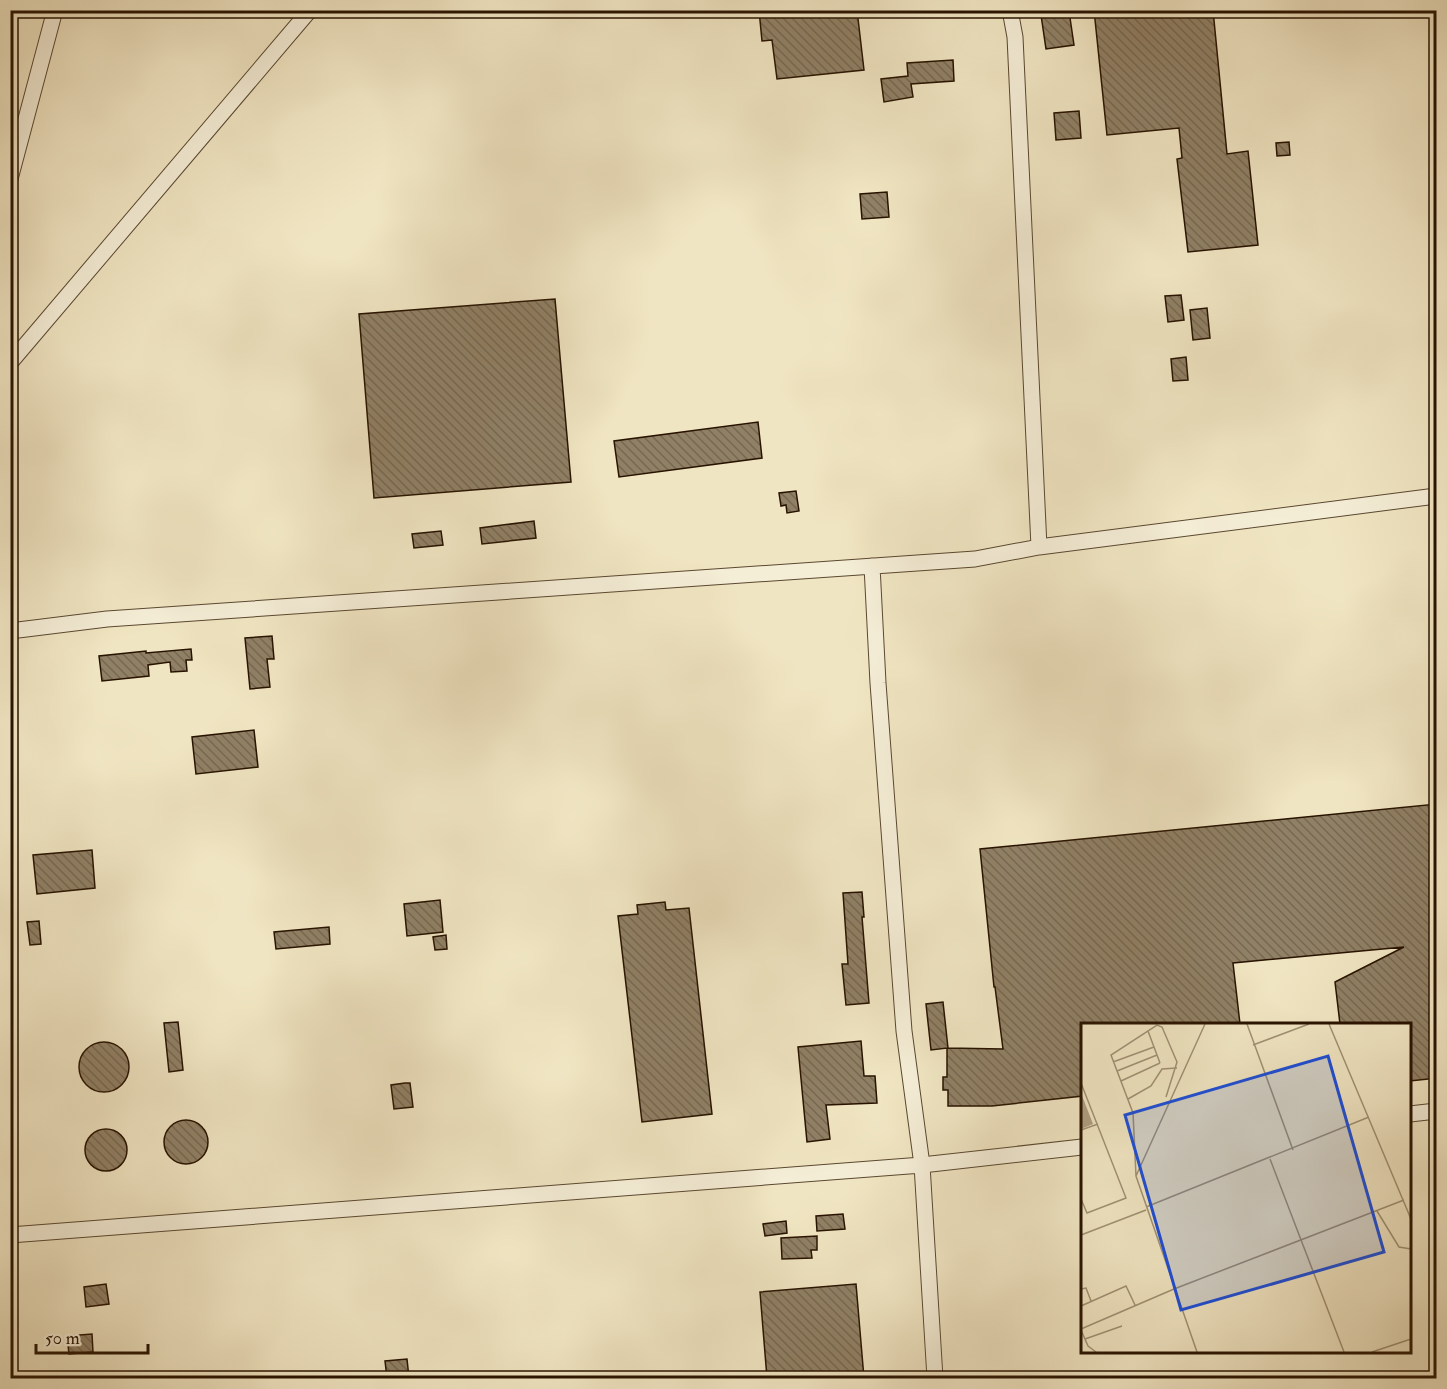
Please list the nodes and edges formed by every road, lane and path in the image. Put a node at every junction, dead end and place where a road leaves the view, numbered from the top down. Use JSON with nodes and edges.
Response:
{"nodes":[{"id":1,"x":55,"y":10,"type":"edge"},
{"id":2,"x":310,"y":10,"type":"edge"},
{"id":3,"x":1010,"y":10,"type":"edge"},
{"id":4,"x":10,"y":179,"type":"edge"},
{"id":5,"x":10,"y":363,"type":"edge"},
{"id":6,"x":1437,"y":496,"type":"edge"},
{"id":7,"x":1039,"y":547,"type":"junction"},
{"id":8,"x":872,"y":566,"type":"junction"},
{"id":9,"x":10,"y":631,"type":"edge"},
{"id":10,"x":1437,"y":1111,"type":"edge"},
{"id":11,"x":1411,"y":1114,"type":"edge"},
{"id":12,"x":1081,"y":1147,"type":"edge"},
{"id":13,"x":922,"y":1165,"type":"junction"},
{"id":14,"x":10,"y":1235,"type":"edge"},
{"id":15,"x":935,"y":1378,"type":"edge"}],
"edges":[{"from":1,"to":4,"type":"lane"},
{"from":2,"to":5,"type":"lane"},
{"from":3,"to":7,"type":"lane"},
{"from":6,"to":7,"type":"lane"},
{"from":7,"to":8,"type":"lane"},
{"from":8,"to":9,"type":"lane"},
{"from":8,"to":13,"type":"lane"},
{"from":10,"to":11,"type":"lane"},
{"from":12,"to":13,"type":"lane"},
{"from":13,"to":14,"type":"lane"},
{"from":13,"to":15,"type":"lane"}]}
